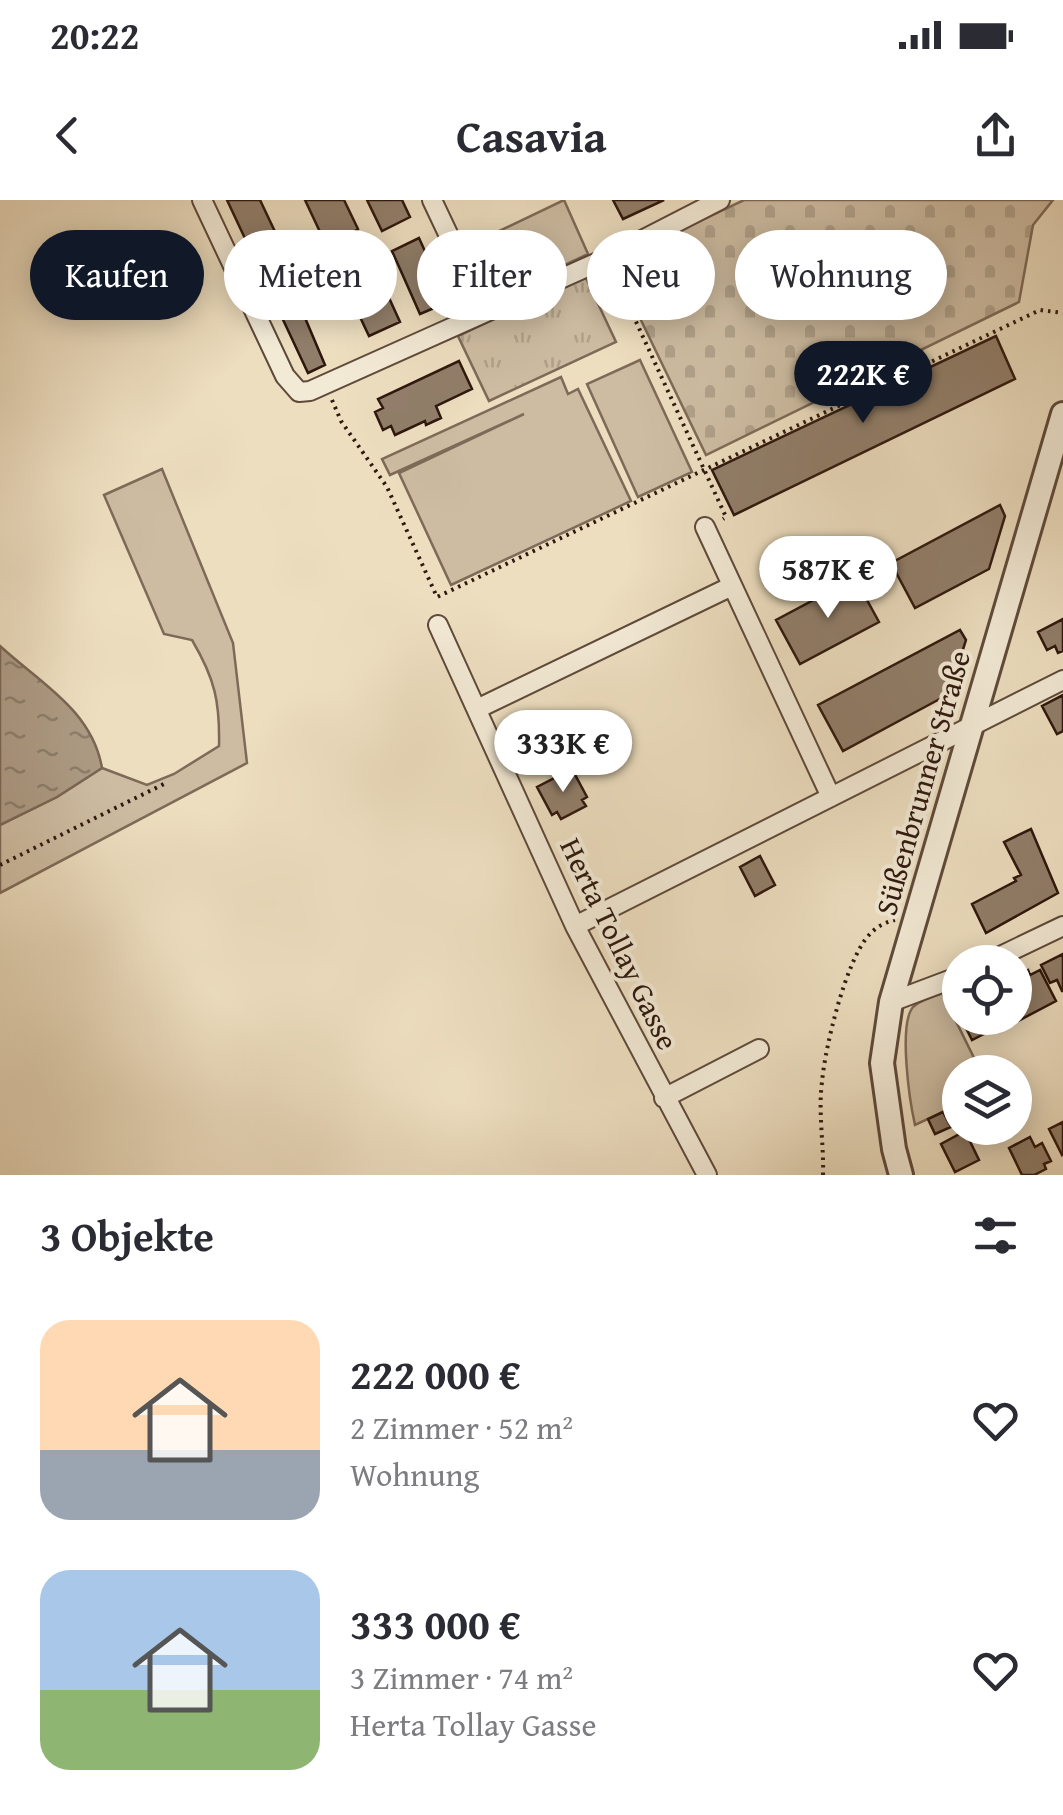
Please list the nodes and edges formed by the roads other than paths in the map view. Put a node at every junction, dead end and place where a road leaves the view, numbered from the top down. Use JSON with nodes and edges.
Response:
{"nodes":[{"id":1,"x":202,"y":200,"type":"edge"},
{"id":2,"x":432,"y":200,"type":"edge"},
{"id":3,"x":720,"y":200,"type":"edge"},
{"id":4,"x":694,"y":206,"type":"edge"},
{"id":5,"x":446,"y":230,"type":"edge"},
{"id":6,"x":567,"y":276,"type":"edge"},
{"id":7,"x":467,"y":320,"type":"edge"},
{"id":8,"x":1063,"y":414,"type":"edge"},
{"id":9,"x":704,"y":526,"type":"road end"},
{"id":10,"x":732,"y":586,"type":"junction"},
{"id":11,"x":438,"y":625,"type":"dead end"},
{"id":12,"x":1063,"y":680,"type":"edge"},
{"id":13,"x":478,"y":708,"type":"junction"},
{"id":14,"x":971,"y":727,"type":"junction"},
{"id":15,"x":831,"y":797,"type":"junction"},
{"id":16,"x":576,"y":926,"type":"junction"},
{"id":17,"x":1063,"y":926,"type":"edge"},
{"id":18,"x":1023,"y":945,"type":"edge"},
{"id":19,"x":942,"y":983,"type":"edge"},
{"id":20,"x":891,"y":1002,"type":"junction"},
{"id":21,"x":759,"y":1049,"type":"dead end"},
{"id":22,"x":664,"y":1098,"type":"junction"},
{"id":23,"x":706,"y":1175,"type":"edge"},
{"id":24,"x":902,"y":1175,"type":"edge"}],
"edges":[{"from":1,"to":7,"type":"street"},
{"from":2,"to":5,"type":"street"},
{"from":3,"to":4,"type":"street"},
{"from":4,"to":6,"type":"street"},
{"from":8,"to":14,"type":"street","name":"Süßenbrunner Straße"},
{"from":9,"to":10,"type":"street"},
{"from":10,"to":13,"type":"street"},
{"from":10,"to":15,"type":"street"},
{"from":11,"to":13,"type":"street","name":"Herta Tollay Gasse"},
{"from":12,"to":14,"type":"street"},
{"from":13,"to":16,"type":"street","name":"Herta Tollay Gasse"},
{"from":14,"to":15,"type":"street"},
{"from":14,"to":20,"type":"street","name":"Süßenbrunner Straße"},
{"from":15,"to":16,"type":"street"},
{"from":16,"to":22,"type":"street","name":"Herta Tollay Gasse"},
{"from":17,"to":18,"type":"street"},
{"from":19,"to":20,"type":"street"},
{"from":20,"to":24,"type":"street","name":"Süßenbrunner Straße"},
{"from":21,"to":22,"type":"street"},
{"from":22,"to":23,"type":"street","name":"Herta Tollay Gasse"}]}
